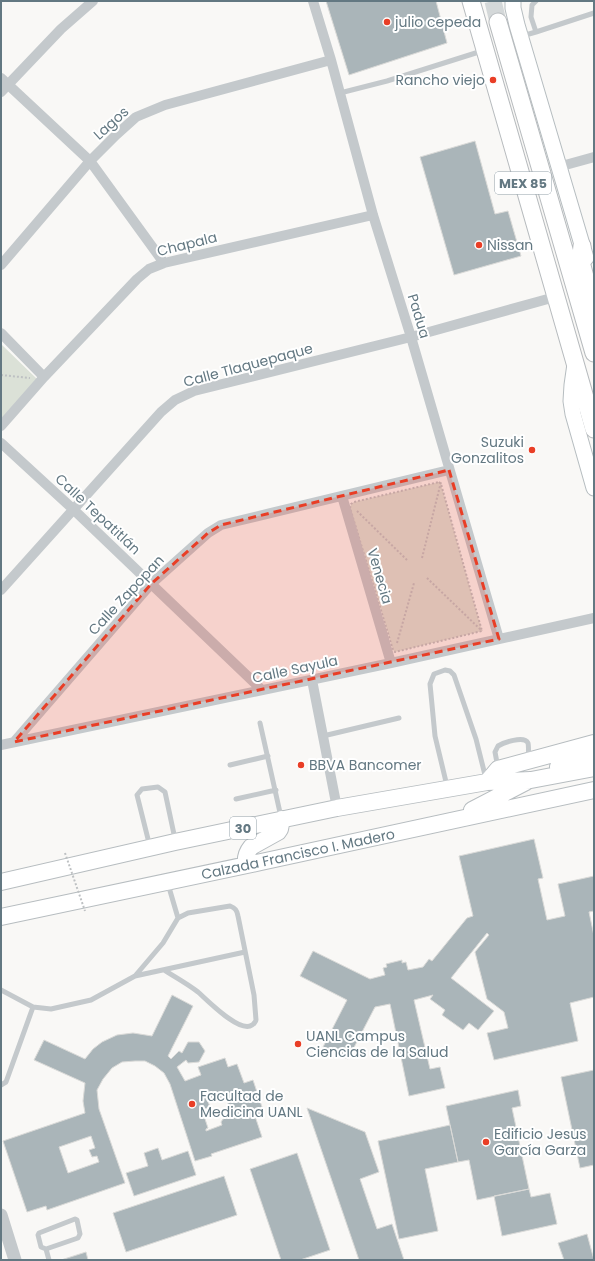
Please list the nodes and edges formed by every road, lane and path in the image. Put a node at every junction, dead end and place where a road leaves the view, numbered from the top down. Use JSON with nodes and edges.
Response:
{"nodes":[{"id":1,"x":93,"y":1,"type":"edge"},
{"id":2,"x":313,"y":1,"type":"edge"},
{"id":3,"x":471,"y":1,"type":"edge"},
{"id":4,"x":513,"y":1,"type":"edge"},
{"id":5,"x":536,"y":1,"type":"edge"},
{"id":6,"x":594,"y":13,"type":"edge"},
{"id":7,"x":498,"y":22,"type":"tunnel mouth"},
{"id":8,"x":536,"y":32,"type":"junction"},
{"id":9,"x":520,"y":37,"type":"junction"},
{"id":10,"x":485,"y":50,"type":"junction"},
{"id":11,"x":331,"y":60,"type":"junction"},
{"id":12,"x":3,"y":85,"type":"edge"},
{"id":13,"x":340,"y":93,"type":"junction"},
{"id":14,"x":594,"y":157,"type":"edge"},
{"id":15,"x":90,"y":161,"type":"junction"},
{"id":16,"x":558,"y":167,"type":"junction"},
{"id":17,"x":373,"y":215,"type":"junction"},
{"id":18,"x":582,"y":246,"type":"junction"},
{"id":19,"x":164,"y":263,"type":"junction"},
{"id":20,"x":1,"y":265,"type":"edge"},
{"id":21,"x":594,"y":282,"type":"edge"},
{"id":22,"x":555,"y":296,"type":"junction"},
{"id":23,"x":594,"y":311,"type":"edge"},
{"id":24,"x":1,"y":333,"type":"edge"},
{"id":25,"x":411,"y":337,"type":"junction"},
{"id":26,"x":594,"y":353,"type":"edge"},
{"id":27,"x":575,"y":364,"type":"junction"},
{"id":28,"x":1,"y":375,"type":"edge"},
{"id":29,"x":41,"y":378,"type":"junction"},
{"id":30,"x":1,"y":426,"type":"edge"},
{"id":31,"x":594,"y":429,"type":"edge"},
{"id":32,"x":1,"y":442,"type":"edge"},
{"id":33,"x":449,"y":470,"type":"junction"},
{"id":34,"x":441,"y":482,"type":"junction"},
{"id":35,"x":594,"y":488,"type":"edge"},
{"id":36,"x":342,"y":496,"type":"junction"},
{"id":37,"x":351,"y":504,"type":"junction"},
{"id":38,"x":74,"y":510,"type":"junction"},
{"id":39,"x":422,"y":558,"type":"dead end"},
{"id":40,"x":408,"y":560,"type":"dead end"},
{"id":41,"x":427,"y":578,"type":"dead end"},
{"id":42,"x":414,"y":583,"type":"dead end"},
{"id":43,"x":152,"y":584,"type":"junction"},
{"id":44,"x":1,"y":590,"type":"edge"},
{"id":45,"x":594,"y":618,"type":"edge"},
{"id":46,"x":482,"y":631,"type":"junction"},
{"id":47,"x":499,"y":639,"type":"junction"},
{"id":48,"x":395,"y":652,"type":"junction"},
{"id":49,"x":390,"y":663,"type":"junction"},
{"id":50,"x":312,"y":680,"type":"junction"},
{"id":51,"x":262,"y":690,"type":"junction"},
{"id":52,"x":399,"y":718,"type":"dead end"},
{"id":53,"x":260,"y":723,"type":"dead end"},
{"id":54,"x":323,"y":736,"type":"junction"},
{"id":55,"x":14,"y":742,"type":"junction"},
{"id":56,"x":594,"y":743,"type":"edge"},
{"id":57,"x":1,"y":745,"type":"edge"},
{"id":58,"x":594,"y":754,"type":"edge"},
{"id":59,"x":268,"y":756,"type":"junction"},
{"id":60,"x":529,"y":760,"type":"junction"},
{"id":61,"x":230,"y":765,"type":"dead end"},
{"id":62,"x":591,"y":768,"type":"edge"},
{"id":63,"x":498,"y":769,"type":"junction"},
{"id":64,"x":531,"y":780,"type":"junction"},
{"id":65,"x":487,"y":782,"type":"junction"},
{"id":66,"x":448,"y":788,"type":"junction"},
{"id":67,"x":276,"y":790,"type":"junction"},
{"id":68,"x":594,"y":790,"type":"edge"},
{"id":69,"x":575,"y":794,"type":"junction"},
{"id":70,"x":594,"y":794,"type":"edge"},
{"id":71,"x":236,"y":799,"type":"dead end"},
{"id":72,"x":337,"y":808,"type":"junction"},
{"id":73,"x":282,"y":820,"type":"junction"},
{"id":74,"x":455,"y":820,"type":"junction"},
{"id":75,"x":176,"y":842,"type":"junction"},
{"id":76,"x":150,"y":848,"type":"junction"},
{"id":77,"x":65,"y":853,"type":"dead end"},
{"id":78,"x":246,"y":866,"type":"junction"},
{"id":79,"x":167,"y":881,"type":"junction"},
{"id":80,"x":1,"y":882,"type":"edge"},
{"id":81,"x":85,"y":911,"type":"dead end"},
{"id":82,"x":1,"y":917,"type":"edge"},
{"id":83,"x":178,"y":918,"type":"junction"},
{"id":84,"x":245,"y":952,"type":"junction"},
{"id":85,"x":164,"y":970,"type":"junction"},
{"id":86,"x":135,"y":976,"type":"junction"},
{"id":87,"x":1,"y":990,"type":"edge"},
{"id":88,"x":33,"y":1007,"type":"junction"},
{"id":89,"x":1,"y":1085,"type":"edge"},
{"id":90,"x":1,"y":1215,"type":"edge"},
{"id":91,"x":46,"y":1249,"type":"junction"},
{"id":92,"x":15,"y":1260,"type":"edge"},
{"id":93,"x":49,"y":1260,"type":"edge"}],
"edges":[{"from":1,"to":12,"type":"street"},
{"from":2,"to":11,"type":"street","name":"Padua"},
{"from":3,"to":10,"type":"highway","number":"MEX 85"},
{"from":4,"to":9,"type":"main road"},
{"from":5,"to":8,"type":"lane"},
{"from":6,"to":8,"type":"lane"},
{"from":7,"to":26,"type":"highway","number":"MEX 85"},
{"from":8,"to":9,"type":"lane"},
{"from":9,"to":16,"type":"main road"},
{"from":10,"to":13,"type":"lane"},
{"from":10,"to":22,"type":"highway","number":"MEX 85"},
{"from":11,"to":13,"type":"street","name":"Padua"},
{"from":11,"to":15,"type":"street","name":"Lagos"},
{"from":12,"to":15,"type":"street"},
{"from":13,"to":17,"type":"street","name":"Padua"},
{"from":14,"to":16,"type":"street"},
{"from":15,"to":19,"type":"street"},
{"from":15,"to":20,"type":"street","name":"Lagos"},
{"from":16,"to":18,"type":"main road"},
{"from":17,"to":19,"type":"street","name":"Chapala"},
{"from":17,"to":25,"type":"street","name":"Padua"},
{"from":18,"to":21,"type":"main road"},
{"from":18,"to":23,"type":"highway"},
{"from":19,"to":29,"type":"street","name":"Chapala"},
{"from":22,"to":25,"type":"street","name":"Calle Tlaquepaque"},
{"from":22,"to":27,"type":"highway","number":"MEX 85"},
{"from":24,"to":29,"type":"street"},
{"from":25,"to":33,"type":"street","name":"Padua"},
{"from":25,"to":38,"type":"street","name":"Calle Tlaquepaque"},
{"from":27,"to":31,"type":"highway","number":"MEX 85"},
{"from":27,"to":35,"type":"main road"},
{"from":28,"to":29,"type":"path"},
{"from":29,"to":30,"type":"street","name":"Chapala"},
{"from":32,"to":38,"type":"street","name":"Calle Tepatitlán"},
{"from":33,"to":36,"type":"street","name":"Calle Zapopan"},
{"from":33,"to":47,"type":"street","name":"Padua"},
{"from":34,"to":37,"type":"path"},
{"from":34,"to":39,"type":"path"},
{"from":34,"to":46,"type":"path"},
{"from":36,"to":43,"type":"street","name":"Calle Zapopan"},
{"from":36,"to":49,"type":"street","name":"Venecia"},
{"from":37,"to":40,"type":"path"},
{"from":37,"to":48,"type":"path"},
{"from":38,"to":43,"type":"street","name":"Calle Tepatitlán"},
{"from":38,"to":44,"type":"street","name":"Calle Tlaquepaque"},
{"from":41,"to":46,"type":"path"},
{"from":42,"to":48,"type":"path"},
{"from":43,"to":51,"type":"street","name":"Calle Tepatitlán"},
{"from":43,"to":55,"type":"street","name":"Calle Zapopan"},
{"from":45,"to":47,"type":"street","name":"Calle Sayula"},
{"from":46,"to":48,"type":"path"},
{"from":47,"to":49,"type":"street","name":"Calle Sayula"},
{"from":49,"to":50,"type":"street","name":"Calle Sayula"},
{"from":50,"to":51,"type":"street","name":"Calle Sayula"},
{"from":50,"to":54,"type":"street"},
{"from":51,"to":55,"type":"street","name":"Calle Sayula"},
{"from":52,"to":54,"type":"lane"},
{"from":53,"to":59,"type":"lane"},
{"from":54,"to":72,"type":"street"},
{"from":55,"to":57,"type":"street","name":"Calle Sayula"},
{"from":56,"to":60,"type":"main road"},
{"from":58,"to":64,"type":"main road"},
{"from":59,"to":61,"type":"lane"},
{"from":59,"to":67,"type":"lane"},
{"from":60,"to":63,"type":"main road"},
{"from":60,"to":63,"type":"lane"},
{"from":62,"to":64,"type":"main road","number":"30"},
{"from":63,"to":65,"type":"main road"},
{"from":64,"to":65,"type":"main road","number":"30"},
{"from":64,"to":74,"type":"main road"},
{"from":65,"to":66,"type":"main road","number":"30"},
{"from":65,"to":66,"type":"lane"},
{"from":66,"to":72,"type":"main road","number":"30"},
{"from":67,"to":71,"type":"lane"},
{"from":67,"to":73,"type":"lane"},
{"from":68,"to":69,"type":"main road","name":"Calzada Francisco I. Madero"},
{"from":69,"to":70,"type":"main road"},
{"from":69,"to":74,"type":"main road","name":"Calzada Francisco I. Madero"},
{"from":72,"to":73,"type":"main road","number":"30"},
{"from":73,"to":75,"type":"main road","number":"30"},
{"from":73,"to":78,"type":"main road"},
{"from":74,"to":78,"type":"main road","name":"Calzada Francisco I. Madero"},
{"from":75,"to":76,"type":"main road","number":"30"},
{"from":75,"to":76,"type":"lane"},
{"from":76,"to":80,"type":"main road","number":"30"},
{"from":77,"to":81,"type":"path","bridge":true},
{"from":78,"to":79,"type":"main road","name":"Calzada Francisco I. Madero"},
{"from":79,"to":82,"type":"main road","name":"Calzada Francisco I. Madero"},
{"from":79,"to":83,"type":"lane"},
{"from":83,"to":84,"type":"lane"},
{"from":83,"to":86,"type":"lane"},
{"from":84,"to":85,"type":"lane"},
{"from":84,"to":85,"type":"lane"},
{"from":85,"to":86,"type":"lane"},
{"from":86,"to":88,"type":"lane"},
{"from":87,"to":88,"type":"lane"},
{"from":88,"to":89,"type":"lane"},
{"from":90,"to":92,"type":"street"},
{"from":91,"to":91,"type":"lane"},
{"from":91,"to":93,"type":"lane"}]}
